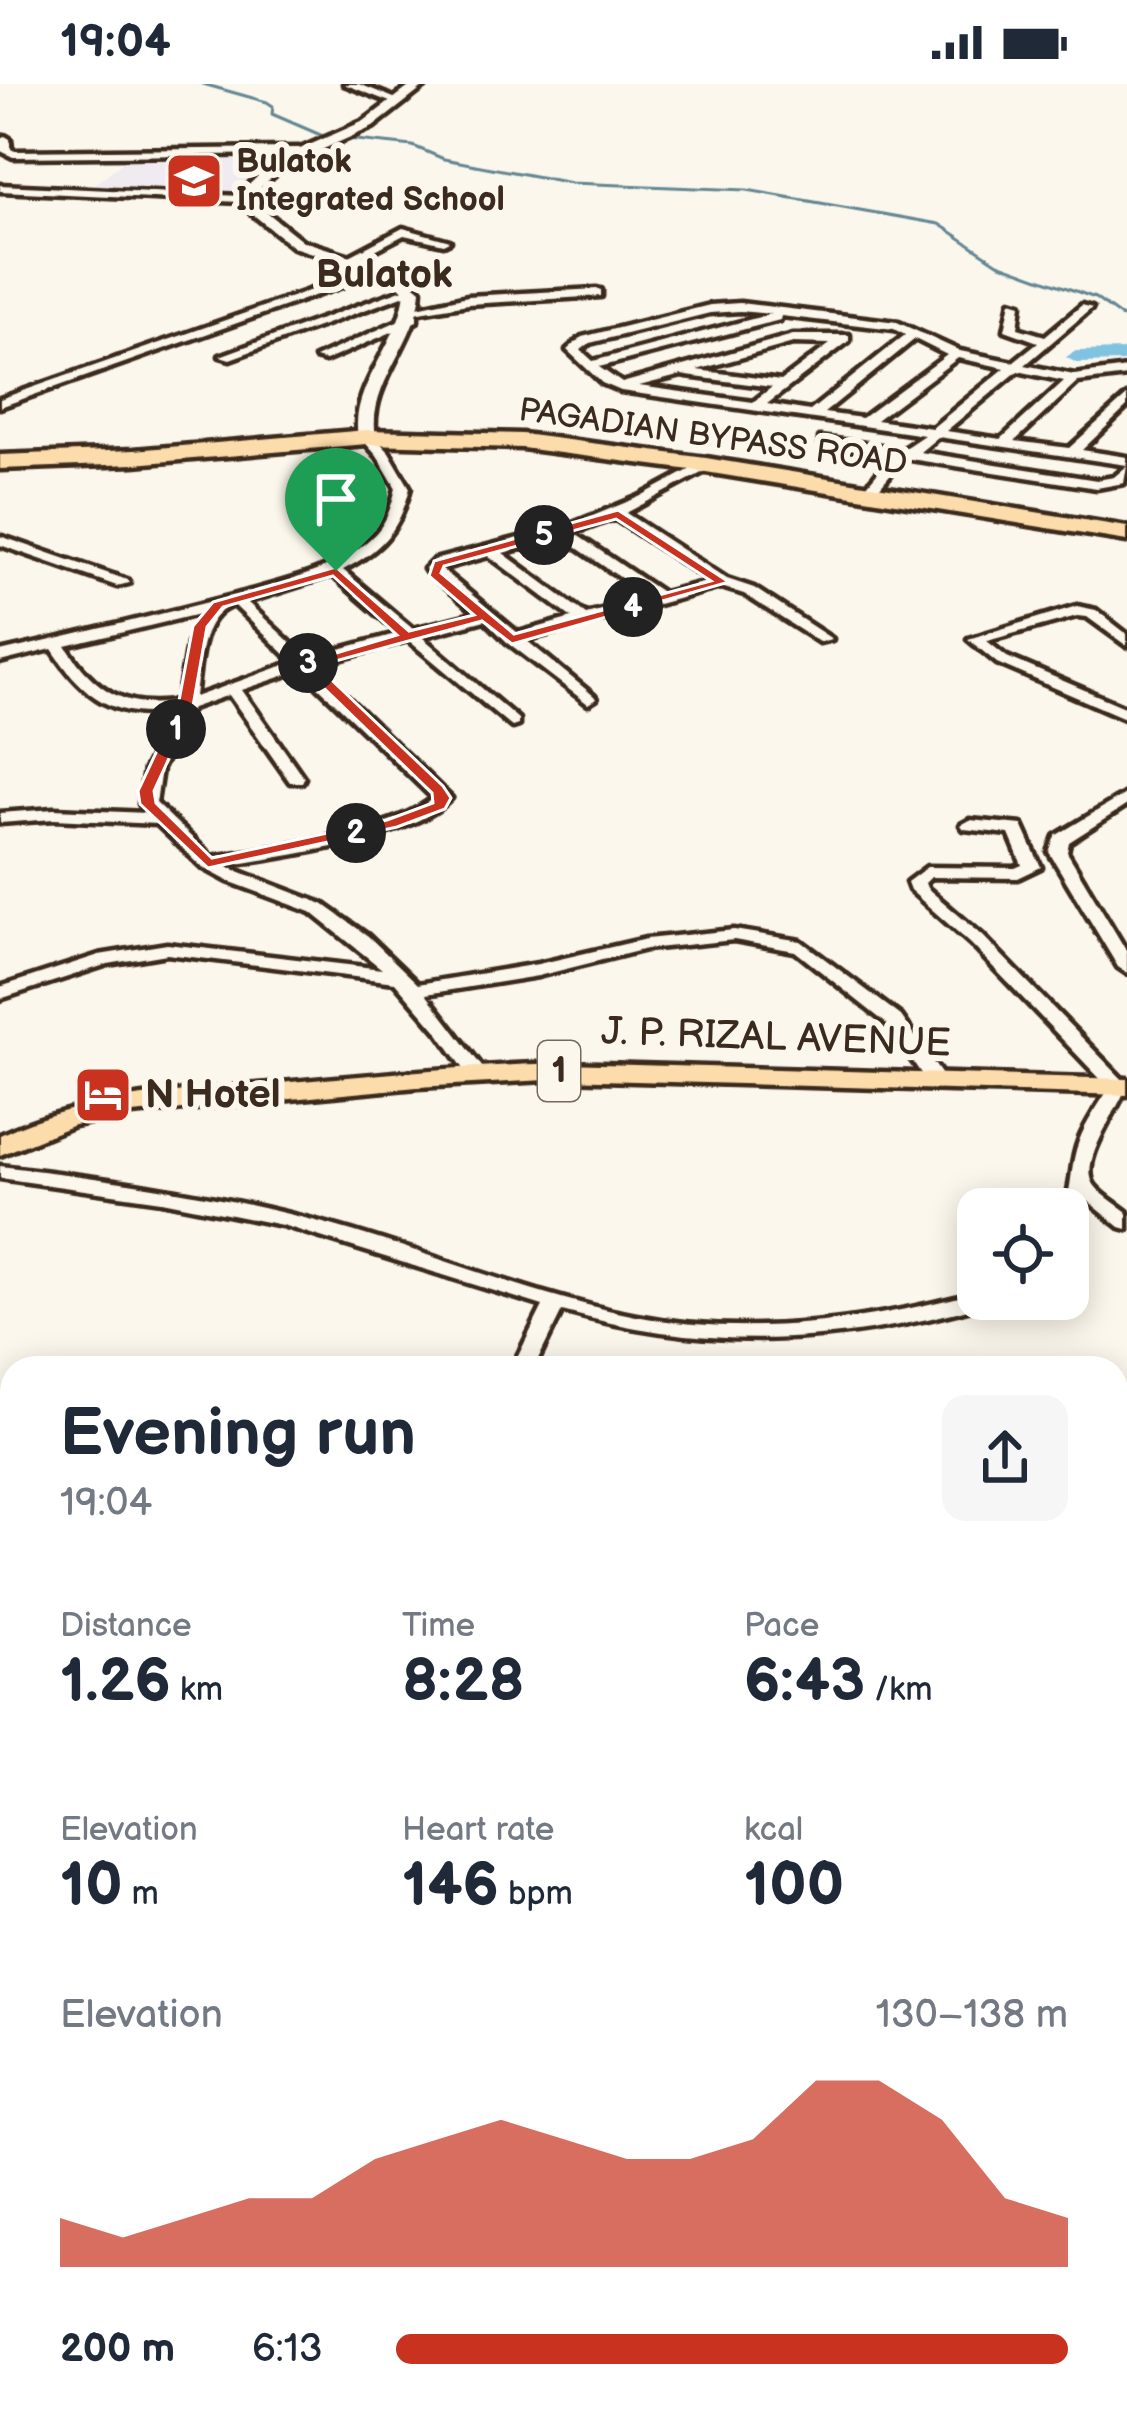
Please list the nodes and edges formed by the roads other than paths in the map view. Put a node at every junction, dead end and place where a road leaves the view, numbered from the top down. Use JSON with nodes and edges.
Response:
{"nodes":[{"id":1,"x":349,"y":84,"type":"edge"},
{"id":2,"x":421,"y":84,"type":"edge"},
{"id":3,"x":399,"y":102,"type":"junction"},
{"id":4,"x":5,"y":139,"type":"dead end"},
{"id":5,"x":299,"y":151,"type":"junction"},
{"id":6,"x":6,"y":155,"type":"edge"},
{"id":7,"x":108,"y":181,"type":"dead end"},
{"id":8,"x":0,"y":188,"type":"edge"},
{"id":9,"x":96,"y":190,"type":"junction"},
{"id":10,"x":241,"y":199,"type":"junction"},
{"id":11,"x":444,"y":241,"type":"dead end"},
{"id":12,"x":348,"y":260,"type":"junction"},
{"id":13,"x":381,"y":270,"type":"junction"},
{"id":14,"x":413,"y":290,"type":"junction"},
{"id":15,"x":597,"y":293,"type":"dead end"},
{"id":16,"x":1015,"y":304,"type":"dead end"},
{"id":17,"x":1086,"y":308,"type":"dead end"},
{"id":18,"x":413,"y":313,"type":"junction"},
{"id":19,"x":793,"y":313,"type":"junction"},
{"id":20,"x":869,"y":322,"type":"junction"},
{"id":21,"x":915,"y":333,"type":"junction"},
{"id":22,"x":842,"y":340,"type":"junction"},
{"id":23,"x":1045,"y":340,"type":"junction"},
{"id":24,"x":956,"y":354,"type":"junction"},
{"id":25,"x":226,"y":356,"type":"dead end"},
{"id":26,"x":320,"y":358,"type":"dead end"},
{"id":27,"x":591,"y":365,"type":"junction"},
{"id":28,"x":1014,"y":367,"type":"junction"},
{"id":29,"x":681,"y":371,"type":"junction"},
{"id":30,"x":1127,"y":372,"type":"edge"},
{"id":31,"x":1074,"y":379,"type":"junction"},
{"id":32,"x":783,"y":385,"type":"junction"},
{"id":33,"x":621,"y":387,"type":"junction"},
{"id":34,"x":1127,"y":400,"type":"edge"},
{"id":35,"x":0,"y":403,"type":"edge"},
{"id":36,"x":755,"y":407,"type":"junction"},
{"id":37,"x":813,"y":415,"type":"junction"},
{"id":38,"x":866,"y":422,"type":"junction"},
{"id":39,"x":936,"y":432,"type":"junction"},
{"id":40,"x":367,"y":437,"type":"junction"},
{"id":41,"x":826,"y":441,"type":"dead end"},
{"id":42,"x":1004,"y":442,"type":"junction"},
{"id":43,"x":1072,"y":453,"type":"junction"},
{"id":44,"x":909,"y":454,"type":"junction"},
{"id":45,"x":1127,"y":461,"type":"edge"},
{"id":46,"x":0,"y":462,"type":"edge"},
{"id":47,"x":706,"y":465,"type":"junction"},
{"id":48,"x":1127,"y":470,"type":"edge"},
{"id":49,"x":877,"y":493,"type":"junction"},
{"id":50,"x":618,"y":514,"type":"junction"},
{"id":51,"x":560,"y":530,"type":"junction"},
{"id":52,"x":1127,"y":534,"type":"edge"},
{"id":53,"x":0,"y":540,"type":"edge"},
{"id":54,"x":493,"y":552,"type":"junction"},
{"id":55,"x":336,"y":571,"type":"junction"},
{"id":56,"x":722,"y":582,"type":"junction"},
{"id":57,"x":122,"y":583,"type":"dead end"},
{"id":58,"x":662,"y":599,"type":"junction"},
{"id":59,"x":227,"y":602,"type":"junction"},
{"id":60,"x":484,"y":616,"type":"junction"},
{"id":61,"x":584,"y":620,"type":"junction"},
{"id":62,"x":406,"y":636,"type":"junction"},
{"id":63,"x":512,"y":639,"type":"junction"},
{"id":64,"x":824,"y":639,"type":"dead end"},
{"id":65,"x":1127,"y":641,"type":"edge"},
{"id":66,"x":57,"y":644,"type":"junction"},
{"id":67,"x":0,"y":657,"type":"edge"},
{"id":68,"x":307,"y":664,"type":"junction"},
{"id":69,"x":233,"y":689,"type":"junction"},
{"id":70,"x":588,"y":699,"type":"dead end"},
{"id":71,"x":185,"y":706,"type":"junction"},
{"id":72,"x":1127,"y":714,"type":"edge"},
{"id":73,"x":512,"y":722,"type":"dead end"},
{"id":74,"x":296,"y":778,"type":"dead end"},
{"id":75,"x":1127,"y":798,"type":"edge"},
{"id":76,"x":0,"y":818,"type":"edge"},
{"id":77,"x":162,"y":819,"type":"junction"},
{"id":78,"x":970,"y":825,"type":"dead end"},
{"id":79,"x":208,"y":863,"type":"junction"},
{"id":80,"x":1127,"y":967,"type":"edge"},
{"id":81,"x":405,"y":984,"type":"junction"},
{"id":82,"x":0,"y":993,"type":"edge"},
{"id":83,"x":476,"y":1072,"type":"junction"},
{"id":84,"x":936,"y":1081,"type":"junction"},
{"id":85,"x":1123,"y":1087,"type":"edge"},
{"id":86,"x":0,"y":1146,"type":"edge"},
{"id":87,"x":0,"y":1172,"type":"edge"},
{"id":88,"x":1083,"y":1187,"type":"joint"},
{"id":89,"x":1127,"y":1222,"type":"edge"},
{"id":90,"x":555,"y":1303,"type":"junction"},
{"id":91,"x":957,"y":1304,"type":"edge"},
{"id":92,"x":529,"y":1356,"type":"edge"}],
"edges":[{"from":1,"to":3,"type":"street"},
{"from":2,"to":3,"type":"street"},
{"from":3,"to":5,"type":"street"},
{"from":4,"to":6,"type":"street"},
{"from":5,"to":6,"type":"street"},
{"from":5,"to":10,"type":"street"},
{"from":7,"to":9,"type":"street"},
{"from":8,"to":9,"type":"street"},
{"from":9,"to":10,"type":"street"},
{"from":10,"to":12,"type":"street"},
{"from":11,"to":12,"type":"street"},
{"from":12,"to":13,"type":"street"},
{"from":13,"to":14,"type":"street"},
{"from":13,"to":35,"type":"street"},
{"from":14,"to":18,"type":"street"},
{"from":14,"to":25,"type":"street"},
{"from":15,"to":18,"type":"street"},
{"from":16,"to":23,"type":"street"},
{"from":17,"to":23,"type":"street"},
{"from":18,"to":26,"type":"street"},
{"from":18,"to":40,"type":"street"},
{"from":19,"to":20,"type":"street"},
{"from":19,"to":27,"type":"street"},
{"from":19,"to":27,"type":"street"},
{"from":20,"to":21,"type":"street"},
{"from":20,"to":22,"type":"street"},
{"from":21,"to":24,"type":"street"},
{"from":21,"to":37,"type":"street"},
{"from":22,"to":29,"type":"street"},
{"from":22,"to":32,"type":"street"},
{"from":23,"to":28,"type":"street"},
{"from":24,"to":28,"type":"street"},
{"from":24,"to":38,"type":"street"},
{"from":27,"to":33,"type":"street"},
{"from":28,"to":31,"type":"street"},
{"from":28,"to":39,"type":"street"},
{"from":29,"to":32,"type":"street"},
{"from":29,"to":33,"type":"street"},
{"from":30,"to":31,"type":"street"},
{"from":31,"to":42,"type":"street"},
{"from":32,"to":36,"type":"street"},
{"from":33,"to":36,"type":"street"},
{"from":34,"to":43,"type":"street"},
{"from":36,"to":37,"type":"street"},
{"from":37,"to":38,"type":"street"},
{"from":38,"to":39,"type":"street"},
{"from":39,"to":42,"type":"street"},
{"from":39,"to":44,"type":"street"},
{"from":40,"to":46,"type":"highway","name":"PAGADIAN BYPASS ROAD"},
{"from":40,"to":47,"type":"highway","name":"PAGADIAN BYPASS ROAD"},
{"from":40,"to":55,"type":"street"},
{"from":41,"to":44,"type":"street"},
{"from":42,"to":43,"type":"street"},
{"from":43,"to":45,"type":"street"},
{"from":44,"to":48,"type":"street"},
{"from":44,"to":49,"type":"street"},
{"from":47,"to":49,"type":"highway","name":"PAGADIAN BYPASS ROAD"},
{"from":47,"to":50,"type":"street"},
{"from":49,"to":52,"type":"highway","name":"PAGADIAN BYPASS ROAD"},
{"from":50,"to":51,"type":"street"},
{"from":50,"to":56,"type":"street"},
{"from":51,"to":54,"type":"street"},
{"from":51,"to":58,"type":"street"},
{"from":53,"to":57,"type":"street"},
{"from":54,"to":60,"type":"street"},
{"from":54,"to":61,"type":"street"},
{"from":55,"to":59,"type":"street"},
{"from":55,"to":62,"type":"street"},
{"from":56,"to":58,"type":"street"},
{"from":56,"to":64,"type":"street"},
{"from":58,"to":61,"type":"street"},
{"from":59,"to":66,"type":"street"},
{"from":59,"to":68,"type":"street"},
{"from":59,"to":71,"type":"street"},
{"from":60,"to":62,"type":"street"},
{"from":60,"to":63,"type":"street"},
{"from":61,"to":63,"type":"street"},
{"from":62,"to":68,"type":"street"},
{"from":62,"to":73,"type":"street"},
{"from":63,"to":70,"type":"street"},
{"from":65,"to":72,"type":"street"},
{"from":66,"to":67,"type":"street"},
{"from":66,"to":71,"type":"street"},
{"from":68,"to":69,"type":"street"},
{"from":68,"to":79,"type":"street"},
{"from":69,"to":71,"type":"street"},
{"from":69,"to":74,"type":"street"},
{"from":71,"to":77,"type":"street"},
{"from":75,"to":80,"type":"street"},
{"from":76,"to":77,"type":"street"},
{"from":77,"to":79,"type":"street"},
{"from":78,"to":85,"type":"street"},
{"from":79,"to":81,"type":"street"},
{"from":81,"to":82,"type":"street"},
{"from":81,"to":83,"type":"street"},
{"from":81,"to":84,"type":"street"},
{"from":83,"to":84,"type":"main road","name":"J. P. RIZAL AVENUE","number":"1"},
{"from":83,"to":86,"type":"main road","name":"J. P. RIZAL AVENUE","number":"1"},
{"from":84,"to":85,"type":"main road","name":"J. P. RIZAL AVENUE","number":"1"},
{"from":85,"to":88,"type":"street"},
{"from":87,"to":90,"type":"street"},
{"from":88,"to":89,"type":"street"},
{"from":90,"to":91,"type":"street"},
{"from":90,"to":92,"type":"street"}]}
